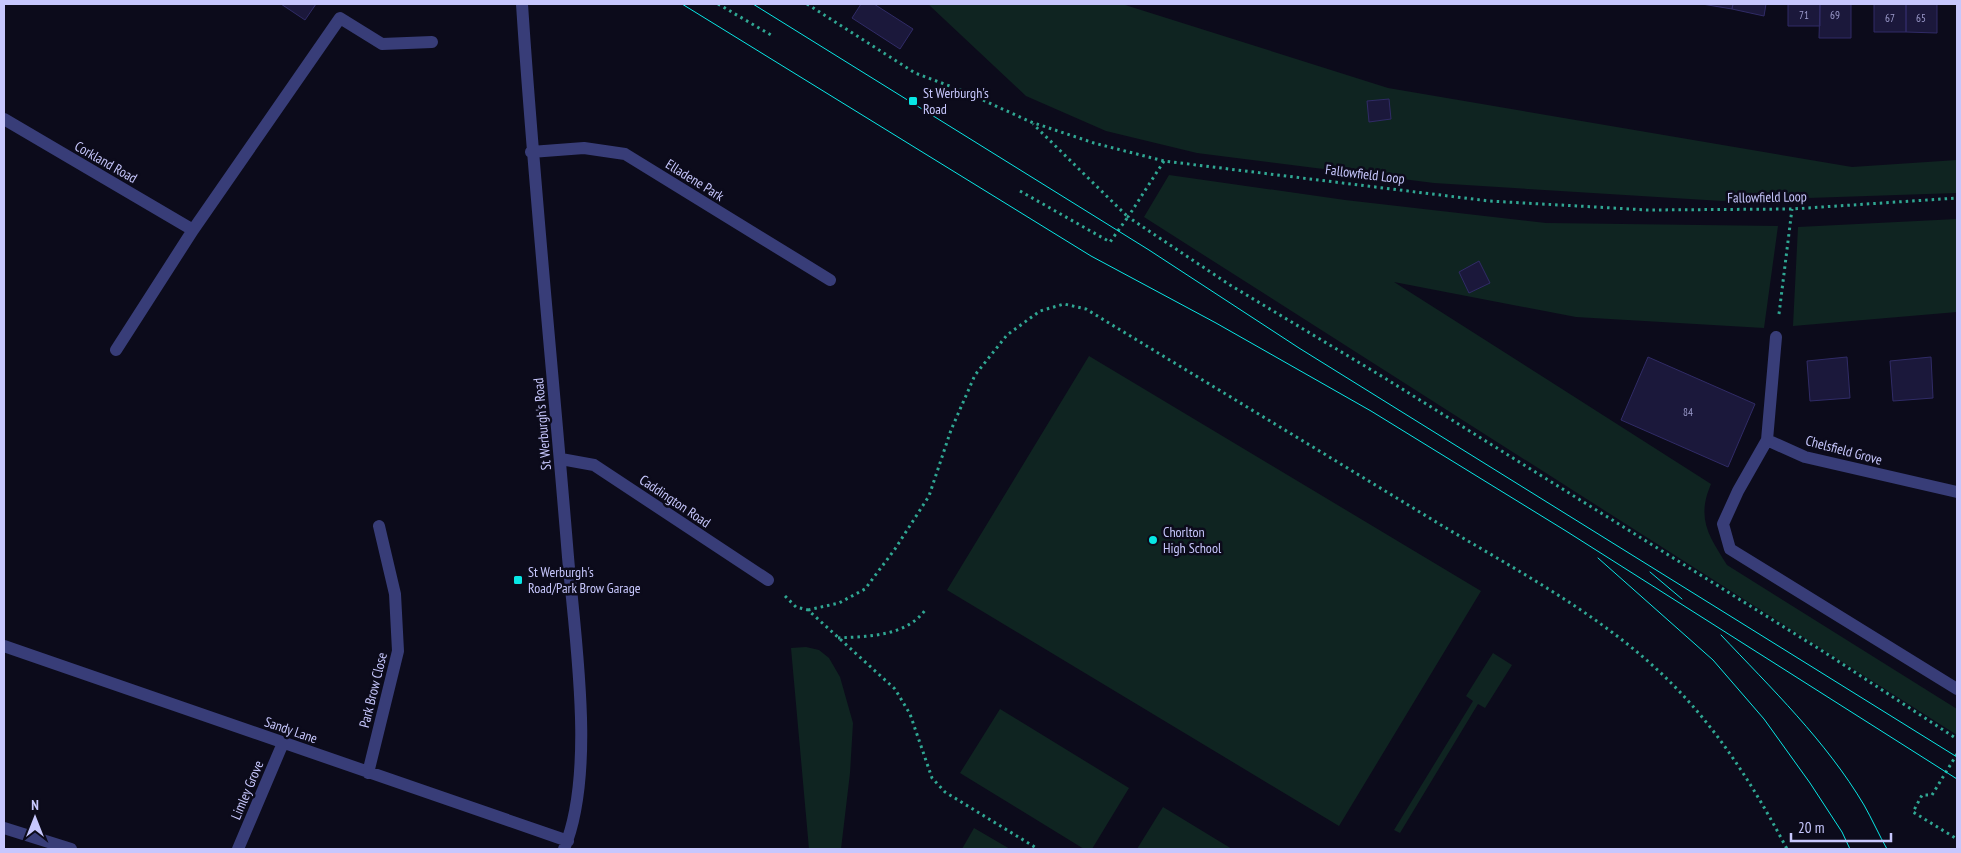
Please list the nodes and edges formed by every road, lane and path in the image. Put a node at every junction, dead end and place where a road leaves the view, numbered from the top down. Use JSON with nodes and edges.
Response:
{"nodes":[{"id":1,"x":522,"y":4,"type":"edge"},
{"id":2,"x":718,"y":4,"type":"edge"},
{"id":3,"x":807,"y":4,"type":"edge"},
{"id":4,"x":771,"y":35,"type":"dead end"},
{"id":5,"x":432,"y":42,"type":"dead end"},
{"id":6,"x":4,"y":119,"type":"edge"},
{"id":7,"x":1031,"y":122,"type":"junction"},
{"id":8,"x":531,"y":152,"type":"junction"},
{"id":9,"x":1164,"y":161,"type":"junction"},
{"id":10,"x":1020,"y":191,"type":"dead end"},
{"id":11,"x":1957,"y":198,"type":"edge"},
{"id":12,"x":1792,"y":208,"type":"junction"},
{"id":13,"x":1128,"y":217,"type":"junction"},
{"id":14,"x":194,"y":230,"type":"junction"},
{"id":15,"x":830,"y":280,"type":"dead end"},
{"id":16,"x":1776,"y":337,"type":"joint"},
{"id":17,"x":116,"y":350,"type":"dead end"},
{"id":18,"x":1767,"y":440,"type":"junction"},
{"id":19,"x":561,"y":459,"type":"junction"},
{"id":20,"x":1957,"y":492,"type":"edge"},
{"id":21,"x":379,"y":526,"type":"dead end"},
{"id":22,"x":768,"y":580,"type":"joint"},
{"id":23,"x":926,"y":609,"type":"dead end"},
{"id":24,"x":808,"y":610,"type":"junction"},
{"id":25,"x":838,"y":638,"type":"junction"},
{"id":26,"x":4,"y":646,"type":"edge"},
{"id":27,"x":1957,"y":689,"type":"edge"},
{"id":28,"x":1957,"y":739,"type":"edge"},
{"id":29,"x":283,"y":743,"type":"junction"},
{"id":30,"x":1957,"y":754,"type":"edge"},
{"id":31,"x":368,"y":773,"type":"junction"},
{"id":32,"x":4,"y":828,"type":"edge"},
{"id":33,"x":1957,"y":840,"type":"edge"},
{"id":34,"x":566,"y":845,"type":"edge"},
{"id":35,"x":71,"y":849,"type":"edge"},
{"id":36,"x":238,"y":849,"type":"edge"},
{"id":37,"x":1038,"y":849,"type":"edge"},
{"id":38,"x":1787,"y":849,"type":"edge"}],
"edges":[{"from":1,"to":8,"type":"street","name":"St Werburgh's Road"},
{"from":2,"to":4,"type":"path"},
{"from":3,"to":7,"type":"path","name":"Fallowfield Loop"},
{"from":5,"to":14,"type":"street"},
{"from":6,"to":14,"type":"street","name":"Corkland Road"},
{"from":7,"to":9,"type":"path","name":"Fallowfield Loop"},
{"from":7,"to":13,"type":"path"},
{"from":8,"to":15,"type":"street","name":"Elladene Park"},
{"from":8,"to":19,"type":"street","name":"St Werburgh's Road"},
{"from":9,"to":12,"type":"path","name":"Fallowfield Loop"},
{"from":9,"to":13,"type":"path"},
{"from":10,"to":13,"type":"path"},
{"from":11,"to":12,"type":"path","name":"Fallowfield Loop"},
{"from":12,"to":16,"type":"path"},
{"from":13,"to":28,"type":"path"},
{"from":14,"to":17,"type":"street"},
{"from":16,"to":18,"type":"street"},
{"from":18,"to":20,"type":"street","name":"Chelsfield Grove"},
{"from":18,"to":27,"type":"street"},
{"from":19,"to":22,"type":"street","name":"Caddington Road"},
{"from":19,"to":34,"type":"street","name":"St Werburgh's Road"},
{"from":21,"to":31,"type":"street","name":"Park Brow Close"},
{"from":22,"to":24,"type":"path"},
{"from":23,"to":25,"type":"path"},
{"from":24,"to":25,"type":"path"},
{"from":24,"to":38,"type":"path"},
{"from":25,"to":37,"type":"path"},
{"from":26,"to":29,"type":"street","name":"Sandy Lane"},
{"from":29,"to":31,"type":"street","name":"Sandy Lane"},
{"from":29,"to":36,"type":"street","name":"Limley Grove"},
{"from":30,"to":33,"type":"path"},
{"from":31,"to":34,"type":"street","name":"Sandy Lane"},
{"from":32,"to":35,"type":"street"}]}
